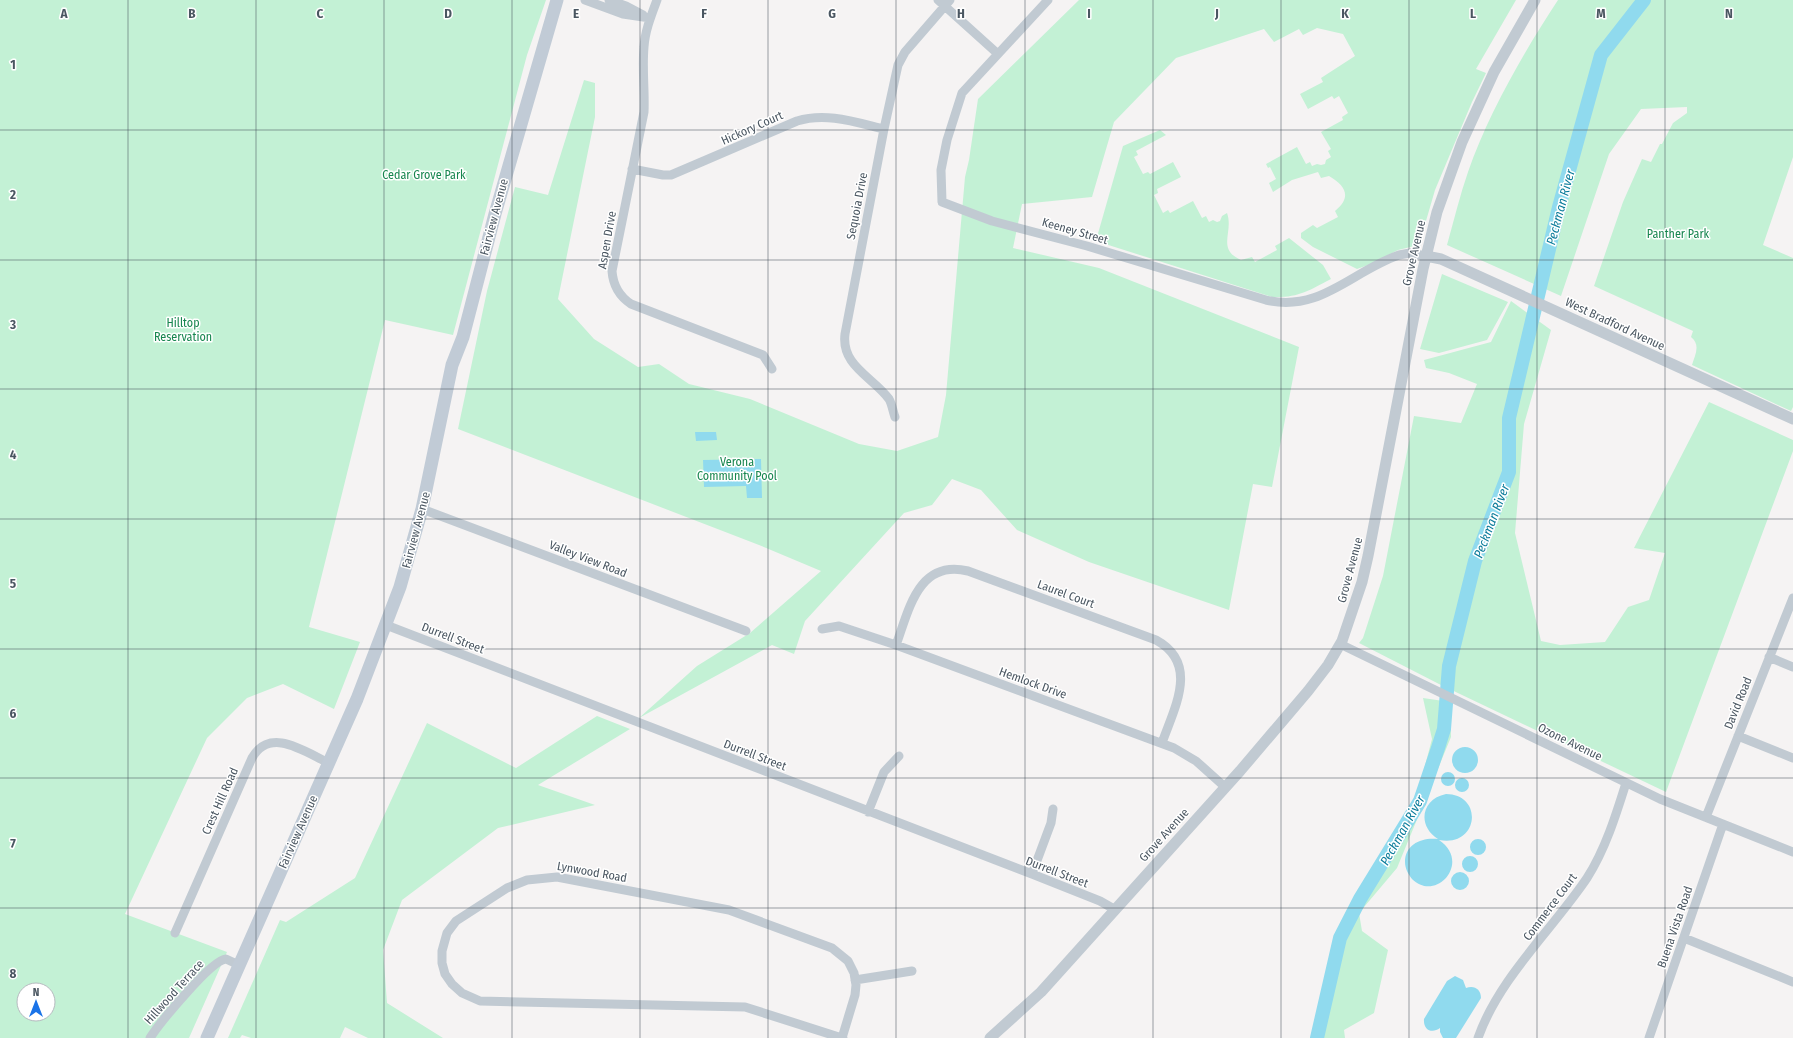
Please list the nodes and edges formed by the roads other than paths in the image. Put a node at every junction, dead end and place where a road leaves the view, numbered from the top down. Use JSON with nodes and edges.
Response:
{"nodes":[{"id":1,"x":557,"y":0,"type":"edge"},
{"id":2,"x":585,"y":0,"type":"edge"},
{"id":3,"x":609,"y":0,"type":"edge"},
{"id":4,"x":657,"y":0,"type":"edge"},
{"id":5,"x":1048,"y":0,"type":"edge"},
{"id":6,"x":1535,"y":0,"type":"edge"},
{"id":7,"x":944,"y":2,"type":"edge"},
{"id":8,"x":650,"y":18,"type":"junction"},
{"id":9,"x":998,"y":54,"type":"junction"},
{"id":10,"x":884,"y":129,"type":"junction"},
{"id":11,"x":632,"y":169,"type":"junction"},
{"id":12,"x":1426,"y":256,"type":"junction"},
{"id":13,"x":772,"y":369,"type":"dead end"},
{"id":14,"x":895,"y":417,"type":"dead end"},
{"id":15,"x":1793,"y":419,"type":"edge"},
{"id":16,"x":422,"y":509,"type":"junction"},
{"id":17,"x":1793,"y":598,"type":"edge"},
{"id":18,"x":386,"y":625,"type":"junction"},
{"id":19,"x":822,"y":629,"type":"dead end"},
{"id":20,"x":746,"y":631,"type":"dead end"},
{"id":21,"x":1340,"y":644,"type":"junction"},
{"id":22,"x":896,"y":645,"type":"junction"},
{"id":23,"x":1769,"y":657,"type":"junction"},
{"id":24,"x":1793,"y":667,"type":"edge"},
{"id":25,"x":1738,"y":736,"type":"junction"},
{"id":26,"x":1162,"y":743,"type":"junction"},
{"id":27,"x":899,"y":756,"type":"dead end"},
{"id":28,"x":1793,"y":758,"type":"edge"},
{"id":29,"x":329,"y":763,"type":"junction"},
{"id":30,"x":1626,"y":783,"type":"junction"},
{"id":31,"x":1225,"y":787,"type":"junction"},
{"id":32,"x":1053,"y":809,"type":"dead end"},
{"id":33,"x":868,"y":812,"type":"junction"},
{"id":34,"x":1706,"y":818,"type":"junction"},
{"id":35,"x":1723,"y":824,"type":"junction"},
{"id":36,"x":1793,"y":852,"type":"edge"},
{"id":37,"x":1032,"y":874,"type":"junction"},
{"id":38,"x":1114,"y":909,"type":"junction"},
{"id":39,"x":175,"y":933,"type":"dead end"},
{"id":40,"x":1684,"y":938,"type":"junction"},
{"id":41,"x":239,"y":965,"type":"junction"},
{"id":42,"x":912,"y":971,"type":"dead end"},
{"id":43,"x":855,"y":980,"type":"junction"},
{"id":44,"x":1793,"y":982,"type":"edge"},
{"id":45,"x":150,"y":1038,"type":"edge"},
{"id":46,"x":207,"y":1038,"type":"edge"},
{"id":47,"x":842,"y":1038,"type":"edge"},
{"id":48,"x":990,"y":1038,"type":"edge"},
{"id":49,"x":1478,"y":1038,"type":"edge"},
{"id":50,"x":1649,"y":1038,"type":"edge"}],
"edges":[{"from":1,"to":16,"type":"main road","name":"Fairview Avenue"},
{"from":2,"to":8,"type":"street"},
{"from":3,"to":8,"type":"street"},
{"from":4,"to":8,"type":"street","name":"Aspen Drive"},
{"from":5,"to":9,"type":"street","name":"Keeney Street"},
{"from":6,"to":12,"type":"street","name":"Grove Avenue"},
{"from":7,"to":9,"type":"street"},
{"from":7,"to":10,"type":"street","name":"Sequoia Drive"},
{"from":8,"to":11,"type":"street","name":"Aspen Drive"},
{"from":9,"to":12,"type":"street","name":"Keeney Street"},
{"from":10,"to":11,"type":"street","name":"Hickory Court"},
{"from":10,"to":14,"type":"street","name":"Sequoia Drive"},
{"from":11,"to":13,"type":"street","name":"Aspen Drive"},
{"from":12,"to":15,"type":"street","name":"West Bradford Avenue"},
{"from":12,"to":21,"type":"street","name":"Grove Avenue"},
{"from":16,"to":18,"type":"main road","name":"Fairview Avenue"},
{"from":16,"to":20,"type":"street","name":"Valley View Road"},
{"from":17,"to":23,"type":"street","name":"David Road"},
{"from":18,"to":29,"type":"main road","name":"Fairview Avenue"},
{"from":18,"to":33,"type":"street","name":"Durrell Street"},
{"from":19,"to":22,"type":"street","name":"Hemlock Drive"},
{"from":21,"to":30,"type":"street","name":"Ozone Avenue"},
{"from":21,"to":31,"type":"street","name":"Grove Avenue"},
{"from":22,"to":26,"type":"street","name":"Hemlock Drive"},
{"from":22,"to":26,"type":"street","name":"Laurel Court"},
{"from":23,"to":24,"type":"street"},
{"from":23,"to":25,"type":"street","name":"David Road"},
{"from":25,"to":28,"type":"street"},
{"from":25,"to":34,"type":"street","name":"David Road"},
{"from":26,"to":31,"type":"street","name":"Hemlock Drive"},
{"from":27,"to":33,"type":"street"},
{"from":29,"to":39,"type":"street","name":"Crest Hill Road"},
{"from":29,"to":41,"type":"main road","name":"Fairview Avenue"},
{"from":30,"to":34,"type":"street","name":"Ozone Avenue"},
{"from":30,"to":49,"type":"street","name":"Commerce Court"},
{"from":31,"to":38,"type":"street","name":"Grove Avenue"},
{"from":32,"to":37,"type":"street"},
{"from":33,"to":37,"type":"street","name":"Durrell Street"},
{"from":34,"to":35,"type":"street","name":"Ozone Avenue"},
{"from":35,"to":36,"type":"street","name":"Ozone Avenue"},
{"from":35,"to":40,"type":"street","name":"Buena Vista Road"},
{"from":37,"to":38,"type":"street","name":"Durrell Street"},
{"from":38,"to":48,"type":"street","name":"Grove Avenue"},
{"from":40,"to":44,"type":"street"},
{"from":40,"to":50,"type":"street","name":"Buena Vista Road"},
{"from":41,"to":45,"type":"street","name":"Hillwood Terrace"},
{"from":41,"to":46,"type":"main road","name":"Fairview Avenue"},
{"from":42,"to":43,"type":"street"},
{"from":43,"to":47,"type":"street","name":"Lynwood Road"},
{"from":43,"to":47,"type":"street","name":"Lynwood Road"}]}
